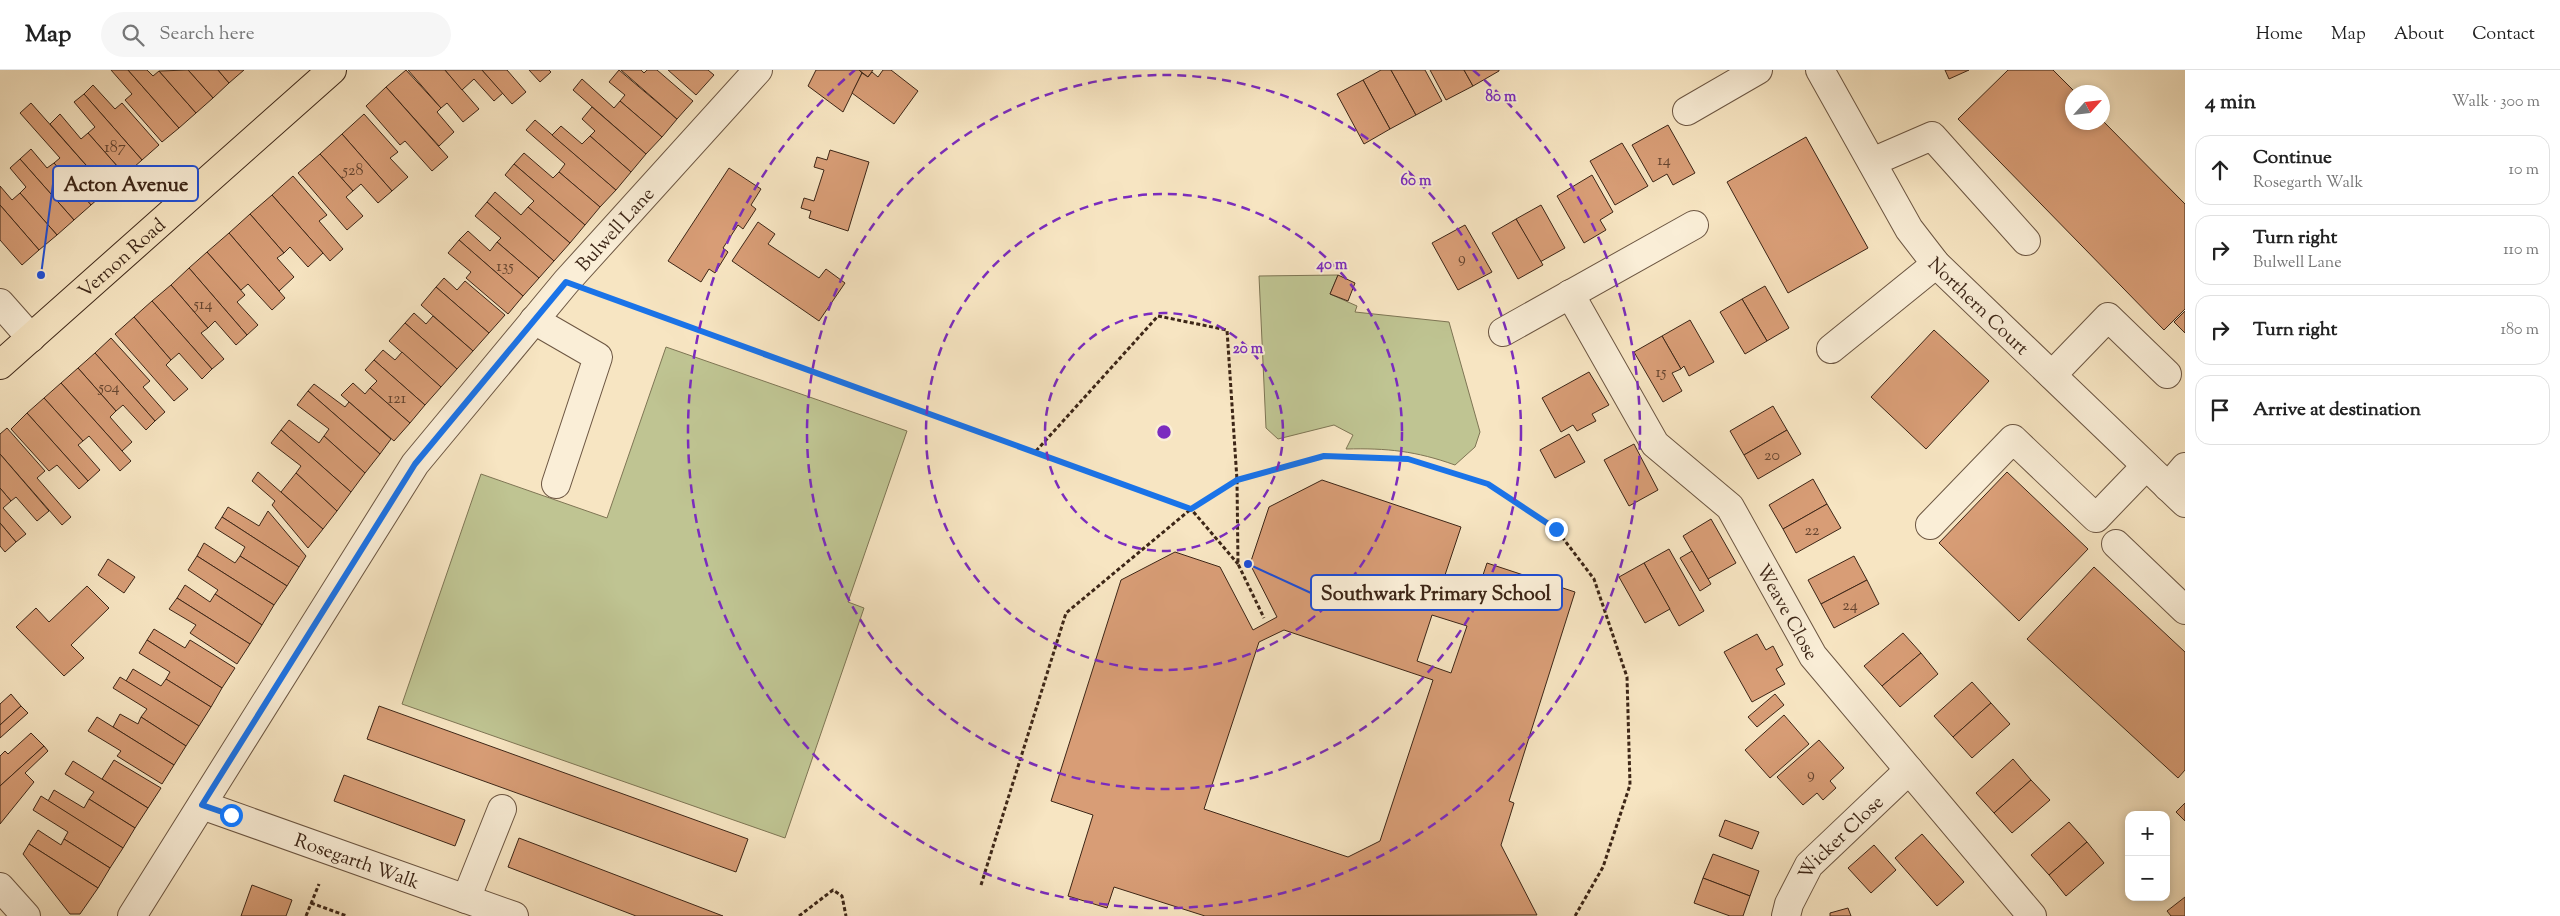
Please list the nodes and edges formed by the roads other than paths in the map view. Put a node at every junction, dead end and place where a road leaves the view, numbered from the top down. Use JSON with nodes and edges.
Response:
{"nodes":[{"id":1,"x":332,"y":70,"type":"edge"},
{"id":2,"x":758,"y":70,"type":"edge"},
{"id":3,"x":1758,"y":70,"type":"edge"},
{"id":4,"x":1820,"y":70,"type":"edge"},
{"id":5,"x":1687,"y":111,"type":"dead end"},
{"id":6,"x":1872,"y":162,"type":"junction"},
{"id":7,"x":1694,"y":225,"type":"dead end"},
{"id":8,"x":2026,"y":241,"type":"dead end"},
{"id":9,"x":1936,"y":264,"type":"junction"},
{"id":10,"x":1570,"y":294,"type":"junction"},
{"id":11,"x":0,"y":303,"type":"edge"},
{"id":12,"x":534,"y":320,"type":"junction"},
{"id":13,"x":1503,"y":332,"type":"dead end"},
{"id":14,"x":30,"y":338,"type":"junction"},
{"id":15,"x":1831,"y":349,"type":"dead end"},
{"id":16,"x":0,"y":365,"type":"edge"},
{"id":17,"x":2168,"y":374,"type":"dead end"},
{"id":18,"x":2052,"y":376,"type":"junction"},
{"id":19,"x":2146,"y":466,"type":"junction"},
{"id":20,"x":556,"y":484,"type":"dead end"},
{"id":21,"x":2179,"y":485,"type":"edge"},
{"id":22,"x":1930,"y":525,"type":"dead end"},
{"id":23,"x":2116,"y":544,"type":"dead end"},
{"id":24,"x":2180,"y":596,"type":"edge"},
{"id":25,"x":1909,"y":770,"type":"junction"},
{"id":26,"x":202,"y":805,"type":"junction"},
{"id":27,"x":502,"y":809,"type":"dead end"},
{"id":28,"x":0,"y":887,"type":"edge"},
{"id":29,"x":466,"y":899,"type":"junction"},
{"id":30,"x":26,"y":916,"type":"edge"},
{"id":31,"x":132,"y":916,"type":"edge"},
{"id":32,"x":514,"y":916,"type":"edge"},
{"id":33,"x":1786,"y":916,"type":"edge"},
{"id":34,"x":2032,"y":916,"type":"edge"}],
"edges":[{"from":1,"to":14,"type":"main road","name":"Vernon Road"},
{"from":2,"to":12,"type":"street","name":"Bulwell Lane"},
{"from":3,"to":5,"type":"street"},
{"from":4,"to":6,"type":"street","name":"Northern Court"},
{"from":6,"to":8,"type":"street"},
{"from":6,"to":9,"type":"street","name":"Northern Court"},
{"from":7,"to":10,"type":"street"},
{"from":9,"to":15,"type":"street"},
{"from":9,"to":18,"type":"street","name":"Northern Court"},
{"from":10,"to":13,"type":"street"},
{"from":10,"to":25,"type":"street","name":"Weave Close"},
{"from":11,"to":14,"type":"street"},
{"from":12,"to":20,"type":"street"},
{"from":12,"to":26,"type":"street","name":"Bulwell Lane"},
{"from":14,"to":16,"type":"main road","name":"Vernon Road"},
{"from":17,"to":18,"type":"street"},
{"from":18,"to":19,"type":"street","name":"Northern Court"},
{"from":19,"to":21,"type":"street","name":"Northern Court"},
{"from":19,"to":22,"type":"street"},
{"from":23,"to":24,"type":"street"},
{"from":25,"to":33,"type":"street","name":"Wicker Close"},
{"from":25,"to":34,"type":"street","name":"Weave Close"},
{"from":26,"to":29,"type":"street","name":"Rosegarth Walk"},
{"from":26,"to":31,"type":"street","name":"Bulwell Lane"},
{"from":27,"to":29,"type":"street"},
{"from":28,"to":30,"type":"street"},
{"from":29,"to":32,"type":"street","name":"Rosegarth Walk"}]}
